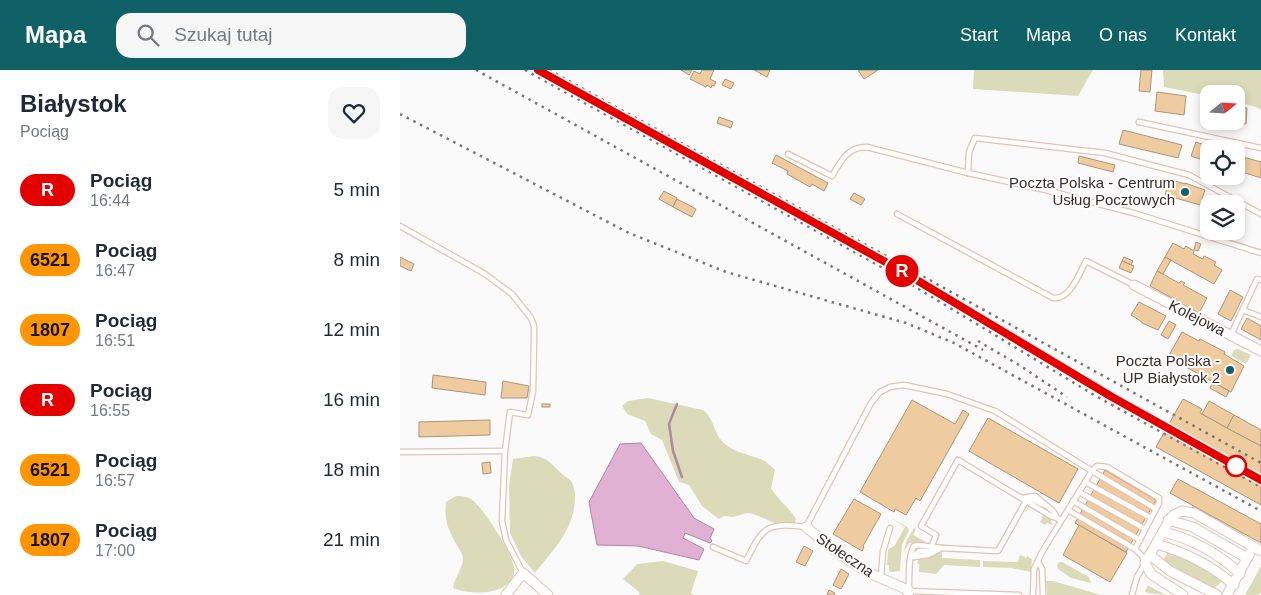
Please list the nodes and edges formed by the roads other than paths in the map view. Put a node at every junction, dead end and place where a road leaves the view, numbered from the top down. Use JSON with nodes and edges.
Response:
{"nodes":[{"id":1,"x":1139,"y":122,"type":"dead end"},
{"id":2,"x":1261,"y":148,"type":"edge"},
{"id":3,"x":788,"y":154,"type":"dead end"},
{"id":4,"x":968,"y":173,"type":"junction"},
{"id":5,"x":898,"y":214,"type":"dead end"},
{"id":6,"x":1261,"y":214,"type":"edge"},
{"id":7,"x":400,"y":226,"type":"edge"},
{"id":8,"x":1261,"y":253,"type":"edge"},
{"id":9,"x":1261,"y":280,"type":"edge"},
{"id":10,"x":1134,"y":285,"type":"joint"},
{"id":11,"x":1243,"y":310,"type":"junction"},
{"id":12,"x":1261,"y":317,"type":"edge"},
{"id":13,"x":1230,"y":335,"type":"junction"},
{"id":14,"x":1261,"y":351,"type":"edge"},
{"id":15,"x":505,"y":451,"type":"junction"},
{"id":16,"x":400,"y":452,"type":"edge"},
{"id":17,"x":1092,"y":471,"type":"junction"},
{"id":18,"x":1086,"y":482,"type":"junction"},
{"id":19,"x":1079,"y":492,"type":"junction"},
{"id":20,"x":1025,"y":499,"type":"junction"},
{"id":21,"x":1073,"y":501,"type":"junction"},
{"id":22,"x":1156,"y":509,"type":"junction"},
{"id":23,"x":1068,"y":510,"type":"junction"},
{"id":24,"x":1151,"y":518,"type":"junction"},
{"id":25,"x":1059,"y":519,"type":"junction"},
{"id":26,"x":1168,"y":520,"type":"junction"},
{"id":27,"x":806,"y":527,"type":"junction"},
{"id":28,"x":890,"y":528,"type":"dead end"},
{"id":29,"x":1145,"y":529,"type":"junction"},
{"id":30,"x":1163,"y":532,"type":"junction"},
{"id":31,"x":1140,"y":540,"type":"junction"},
{"id":32,"x":1156,"y":544,"type":"junction"},
{"id":33,"x":932,"y":546,"type":"junction"},
{"id":34,"x":713,"y":547,"type":"dead end"},
{"id":35,"x":942,"y":548,"type":"junction"},
{"id":36,"x":1257,"y":548,"type":"edge"},
{"id":37,"x":1135,"y":549,"type":"junction"},
{"id":38,"x":1247,"y":558,"type":"junction"},
{"id":39,"x":1147,"y":559,"type":"junction"},
{"id":40,"x":912,"y":560,"type":"junction"},
{"id":41,"x":1038,"y":562,"type":"junction"},
{"id":42,"x":523,"y":573,"type":"junction"},
{"id":43,"x":1240,"y":574,"type":"junction"},
{"id":44,"x":881,"y":578,"type":"junction"},
{"id":45,"x":1234,"y":585,"type":"junction"},
{"id":46,"x":909,"y":593,"type":"edge"},
{"id":47,"x":506,"y":595,"type":"edge"},
{"id":48,"x":548,"y":595,"type":"edge"},
{"id":49,"x":1020,"y":595,"type":"edge"},
{"id":50,"x":1033,"y":595,"type":"edge"},
{"id":51,"x":1043,"y":595,"type":"edge"},
{"id":52,"x":1132,"y":595,"type":"edge"},
{"id":53,"x":1183,"y":595,"type":"edge"},
{"id":54,"x":1217,"y":595,"type":"edge"},
{"id":55,"x":1227,"y":595,"type":"edge"}],
"edges":[{"from":1,"to":2,"type":"lane"},
{"from":3,"to":4,"type":"lane"},
{"from":4,"to":6,"type":"lane"},
{"from":4,"to":8,"type":"lane"},
{"from":5,"to":10,"type":"lane"},
{"from":7,"to":15,"type":"lane"},
{"from":9,"to":11,"type":"lane"},
{"from":10,"to":13,"type":"street","name":"Kolejowa"},
{"from":11,"to":12,"type":"lane"},
{"from":11,"to":13,"type":"lane"},
{"from":13,"to":14,"type":"street","name":"Kolejowa"},
{"from":15,"to":16,"type":"lane"},
{"from":15,"to":42,"type":"lane"},
{"from":17,"to":18,"type":"lane"},
{"from":17,"to":22,"type":"lane"},
{"from":17,"to":22,"type":"lane"},
{"from":17,"to":27,"type":"lane"},
{"from":18,"to":19,"type":"lane"},
{"from":18,"to":24,"type":"lane"},
{"from":19,"to":21,"type":"lane"},
{"from":19,"to":29,"type":"lane"},
{"from":20,"to":25,"type":"lane"},
{"from":20,"to":25,"type":"lane"},
{"from":20,"to":33,"type":"lane"},
{"from":20,"to":35,"type":"lane"},
{"from":21,"to":23,"type":"lane"},
{"from":21,"to":31,"type":"lane"},
{"from":22,"to":24,"type":"lane"},
{"from":23,"to":25,"type":"lane"},
{"from":23,"to":37,"type":"lane"},
{"from":24,"to":29,"type":"lane"},
{"from":25,"to":41,"type":"lane"},
{"from":26,"to":30,"type":"street"},
{"from":26,"to":36,"type":"street"},
{"from":26,"to":38,"type":"street"},
{"from":27,"to":34,"type":"lane"},
{"from":27,"to":44,"type":"street","name":"Stołeczna"},
{"from":28,"to":44,"type":"lane"},
{"from":29,"to":31,"type":"lane"},
{"from":30,"to":32,"type":"street"},
{"from":30,"to":43,"type":"street"},
{"from":31,"to":37,"type":"lane"},
{"from":32,"to":39,"type":"street"},
{"from":32,"to":45,"type":"street"},
{"from":33,"to":35,"type":"lane"},
{"from":33,"to":40,"type":"lane"},
{"from":35,"to":40,"type":"lane"},
{"from":36,"to":38,"type":"street"},
{"from":37,"to":39,"type":"lane"},
{"from":38,"to":43,"type":"street"},
{"from":39,"to":52,"type":"lane"},
{"from":39,"to":53,"type":"street"},
{"from":39,"to":54,"type":"street"},
{"from":40,"to":46,"type":"lane"},
{"from":41,"to":50,"type":"lane"},
{"from":41,"to":51,"type":"lane"},
{"from":42,"to":47,"type":"street"},
{"from":42,"to":48,"type":"street"},
{"from":43,"to":45,"type":"street"},
{"from":44,"to":46,"type":"street","name":"Stołeczna"},
{"from":45,"to":55,"type":"street"},
{"from":46,"to":49,"type":"lane"}]}
